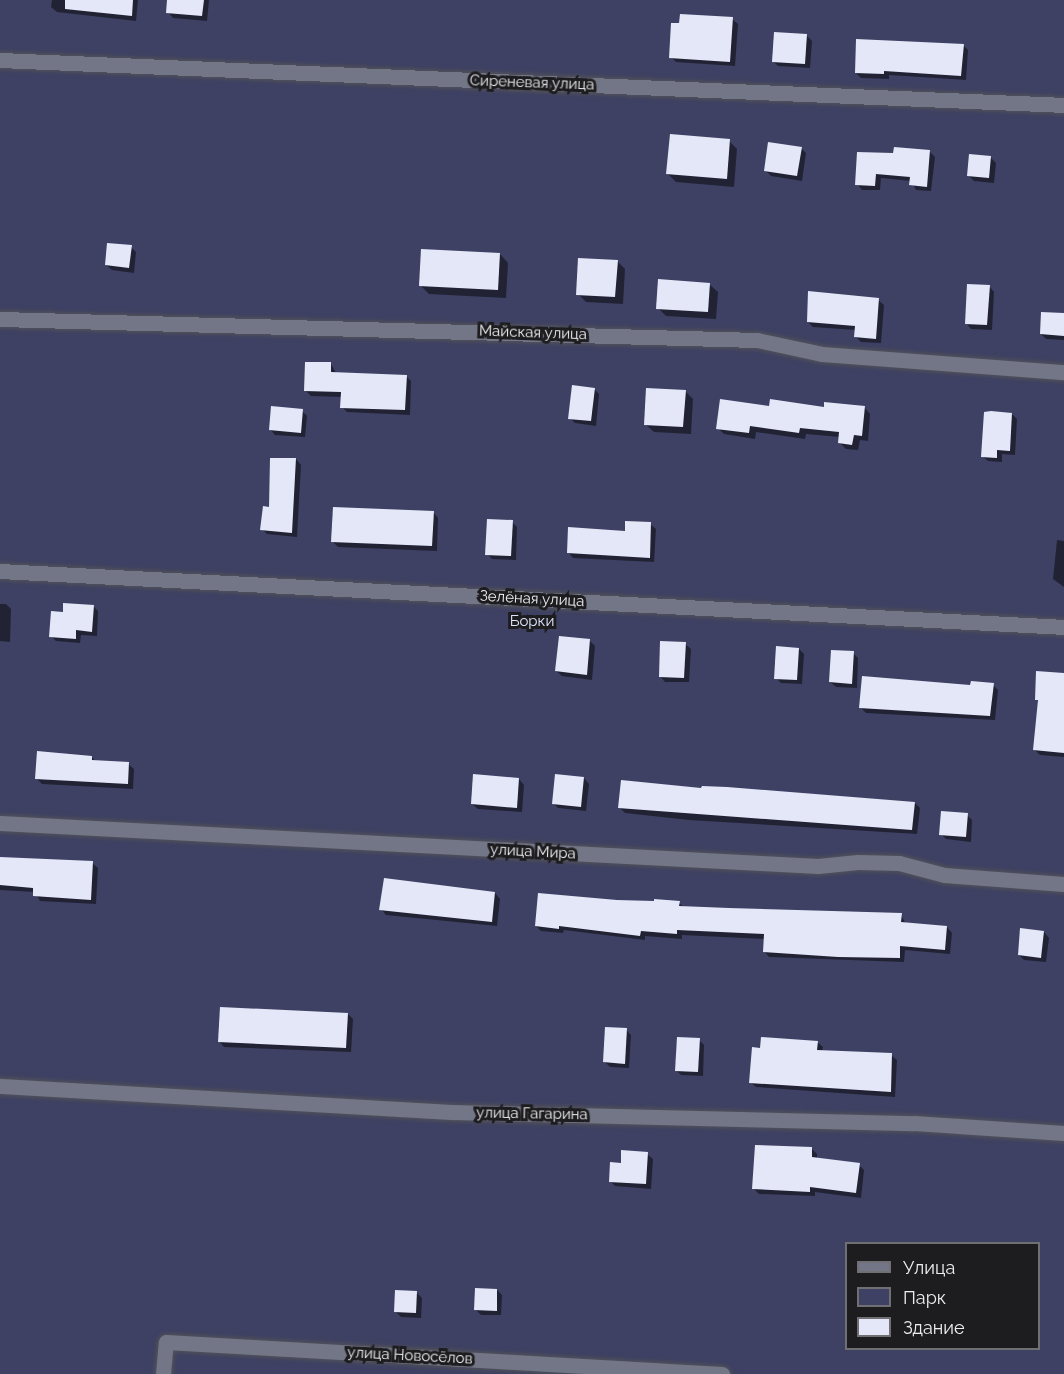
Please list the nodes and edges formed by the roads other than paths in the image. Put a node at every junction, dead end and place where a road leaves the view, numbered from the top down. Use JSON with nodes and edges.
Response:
{"nodes":[{"id":1,"x":0,"y":60,"type":"edge"},
{"id":2,"x":1064,"y":105,"type":"edge"},
{"id":3,"x":0,"y":318,"type":"edge"},
{"id":4,"x":1064,"y":372,"type":"edge"},
{"id":5,"x":0,"y":571,"type":"edge"},
{"id":6,"x":1064,"y":627,"type":"edge"},
{"id":7,"x":0,"y":823,"type":"edge"},
{"id":8,"x":1064,"y":884,"type":"edge"},
{"id":9,"x":0,"y":1086,"type":"edge"},
{"id":10,"x":1064,"y":1133,"type":"edge"},
{"id":11,"x":163,"y":1374,"type":"edge"},
{"id":12,"x":722,"y":1374,"type":"edge"}],
"edges":[{"from":1,"to":2,"type":"street","name":"Сиреневая улица"},
{"from":3,"to":4,"type":"street","name":"Майская улица"},
{"from":5,"to":6,"type":"street","name":"Зелёная улица"},
{"from":7,"to":8,"type":"street","name":"улица Мира"},
{"from":9,"to":10,"type":"street","name":"улица Гагарина"},
{"from":11,"to":12,"type":"street","name":"улица Новосёлов"}]}
